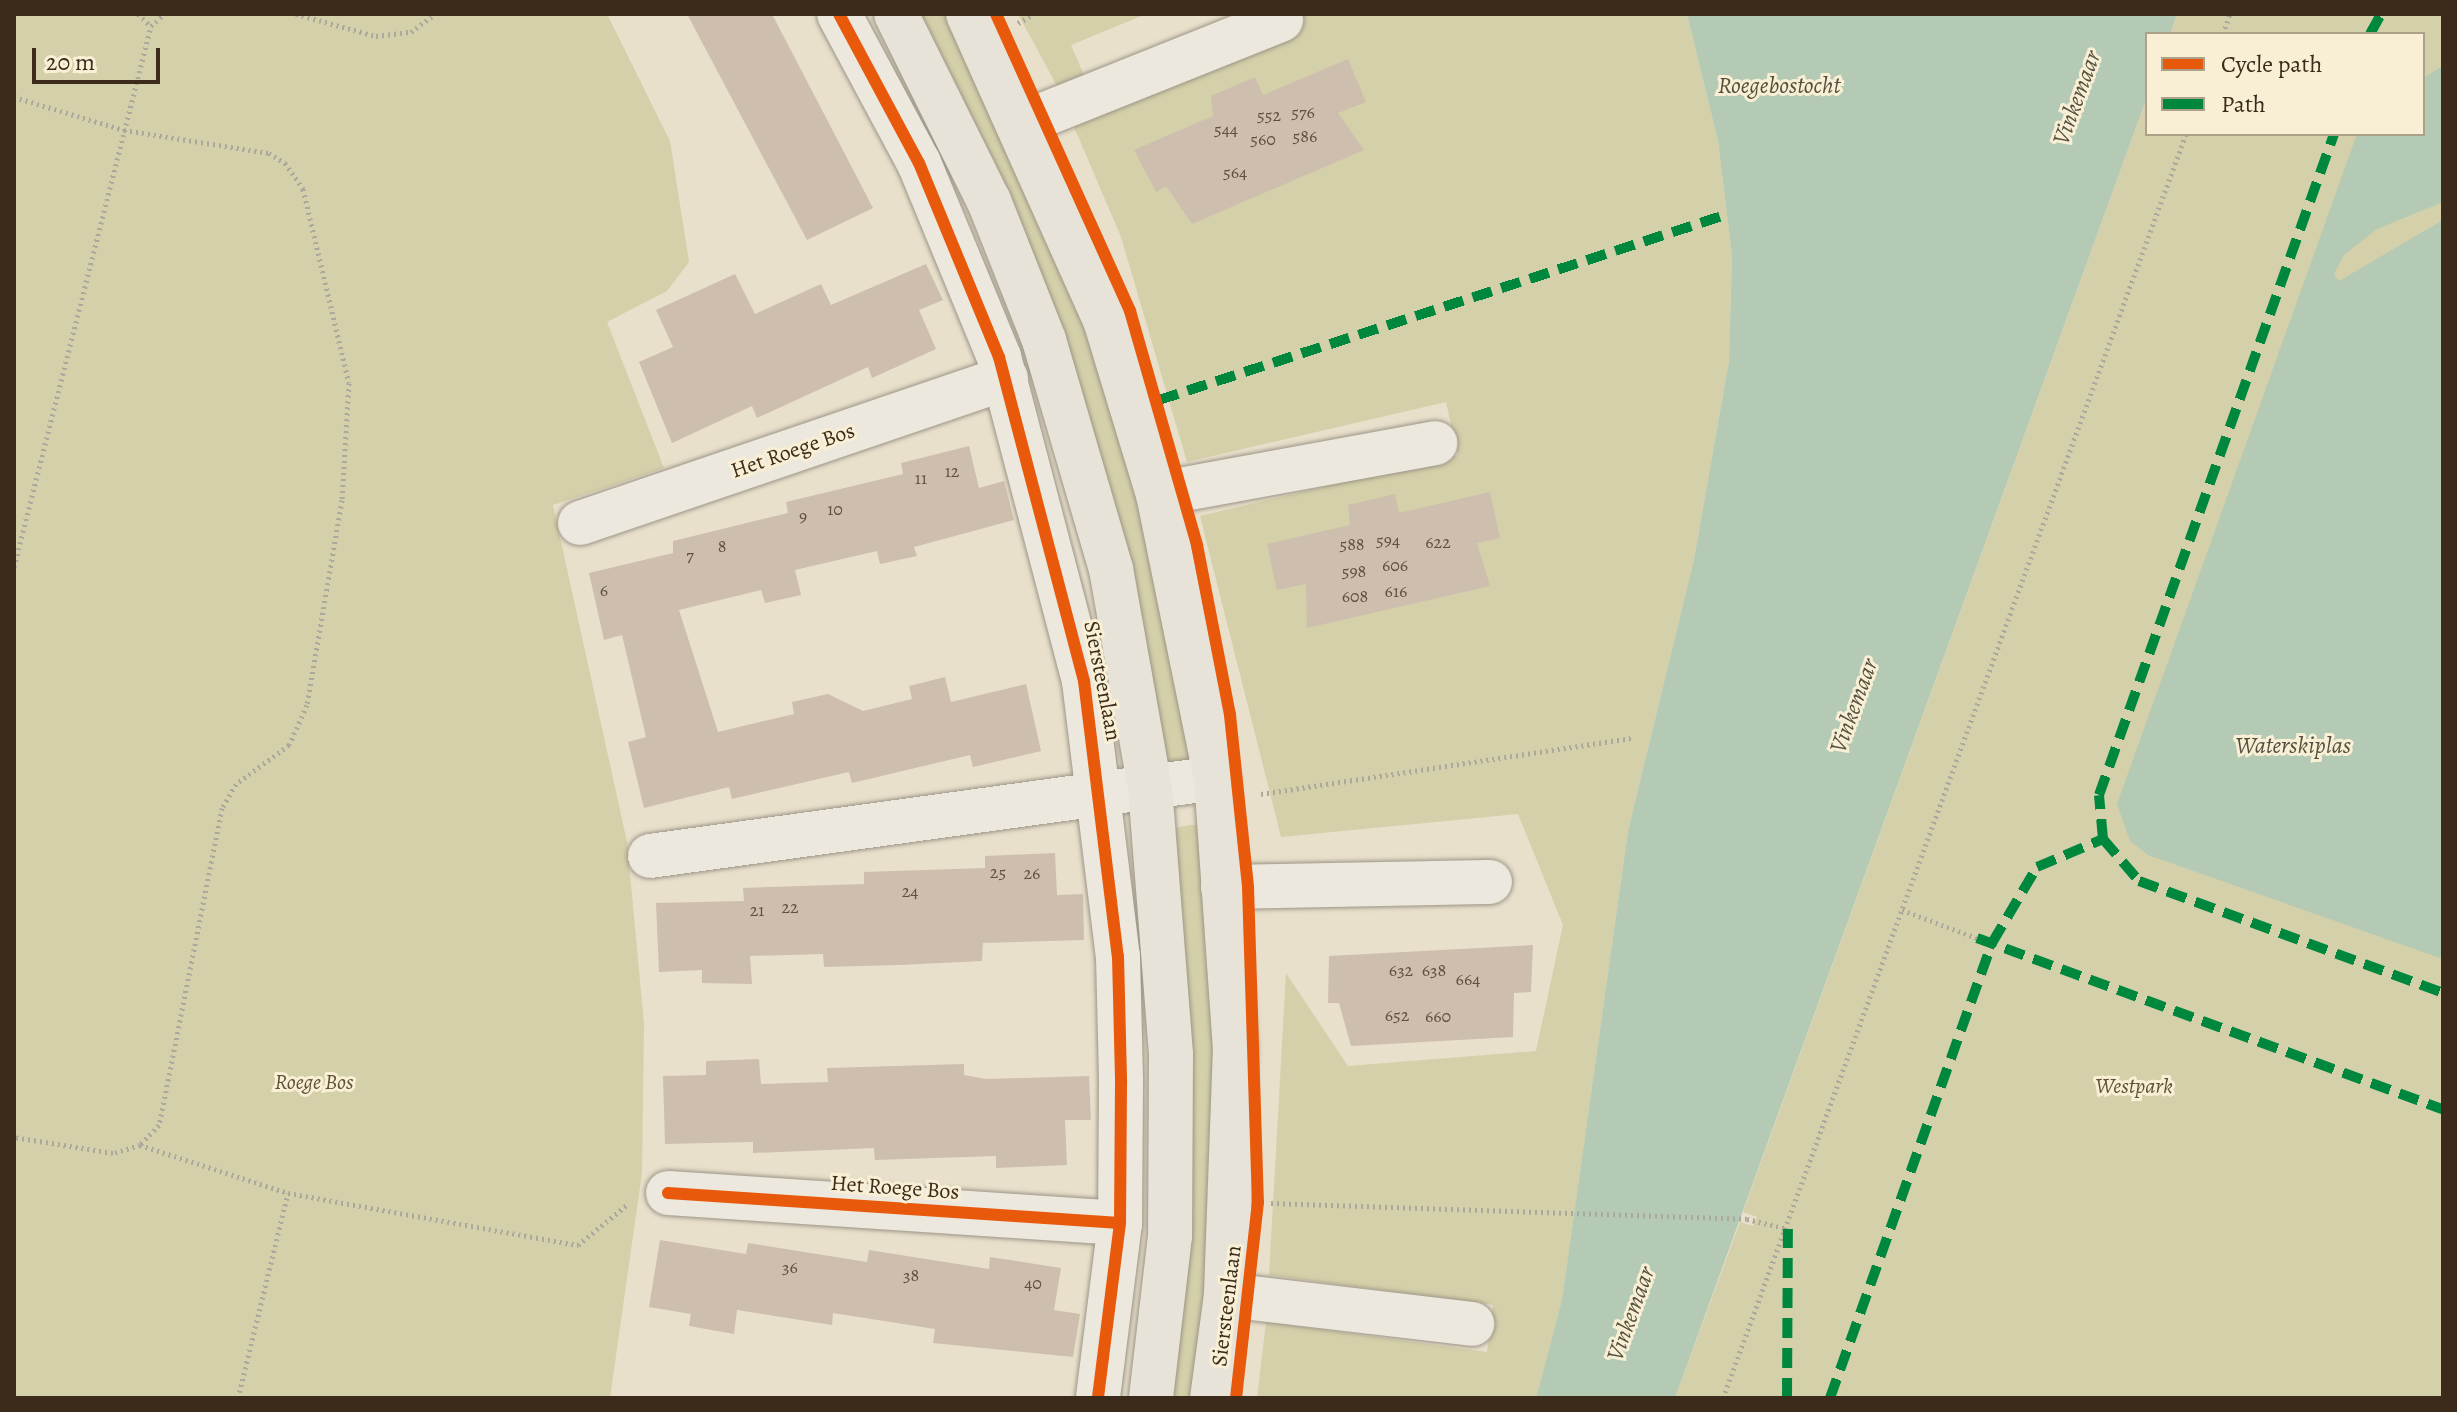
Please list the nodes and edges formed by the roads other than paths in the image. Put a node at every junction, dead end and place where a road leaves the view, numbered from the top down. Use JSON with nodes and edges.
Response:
{"nodes":[{"id":1,"x":839,"y":14,"type":"edge"},
{"id":2,"x":896,"y":14,"type":"edge"},
{"id":3,"x":984,"y":18,"type":"edge"},
{"id":4,"x":1281,"y":20,"type":"dead end"},
{"id":5,"x":1023,"y":123,"type":"junction"},
{"id":6,"x":1006,"y":378,"type":"junction"},
{"id":7,"x":1435,"y":443,"type":"dead end"},
{"id":8,"x":1158,"y":494,"type":"junction"},
{"id":9,"x":580,"y":523,"type":"dead end"},
{"id":10,"x":1230,"y":783,"type":"junction"},
{"id":11,"x":1150,"y":787,"type":"junction"},
{"id":12,"x":1102,"y":793,"type":"junction"},
{"id":13,"x":650,"y":856,"type":"dead end"},
{"id":14,"x":1490,"y":882,"type":"dead end"},
{"id":15,"x":1223,"y":887,"type":"junction"},
{"id":16,"x":668,"y":1193,"type":"road end"},
{"id":17,"x":1120,"y":1223,"type":"junction"},
{"id":18,"x":1226,"y":1295,"type":"junction"},
{"id":19,"x":1472,"y":1324,"type":"dead end"},
{"id":20,"x":1098,"y":1398,"type":"edge"},
{"id":21,"x":1151,"y":1398,"type":"edge"},
{"id":22,"x":1212,"y":1398,"type":"edge"}],
"edges":[{"from":1,"to":6,"type":"street","name":"Siersteenlaan"},
{"from":2,"to":11,"type":"main road","name":"Siersteenlaan"},
{"from":3,"to":5,"type":"main road","name":"Siersteenlaan"},
{"from":4,"to":5,"type":"street"},
{"from":5,"to":8,"type":"main road","name":"Siersteenlaan"},
{"from":6,"to":9,"type":"street","name":"Het Roege Bos"},
{"from":6,"to":12,"type":"street","name":"Siersteenlaan"},
{"from":7,"to":8,"type":"street"},
{"from":8,"to":10,"type":"main road","name":"Siersteenlaan"},
{"from":10,"to":11,"type":"street"},
{"from":10,"to":15,"type":"main road","name":"Siersteenlaan"},
{"from":11,"to":12,"type":"street"},
{"from":11,"to":21,"type":"main road","name":"Siersteenlaan"},
{"from":12,"to":13,"type":"street"},
{"from":12,"to":17,"type":"street","name":"Siersteenlaan"},
{"from":14,"to":15,"type":"street"},
{"from":15,"to":18,"type":"main road","name":"Siersteenlaan"},
{"from":16,"to":17,"type":"street","name":"Het Roege Bos"},
{"from":17,"to":20,"type":"street","name":"Siersteenlaan"},
{"from":18,"to":19,"type":"street","name":"Siersteenlaan"},
{"from":18,"to":22,"type":"main road","name":"Siersteenlaan"}]}
